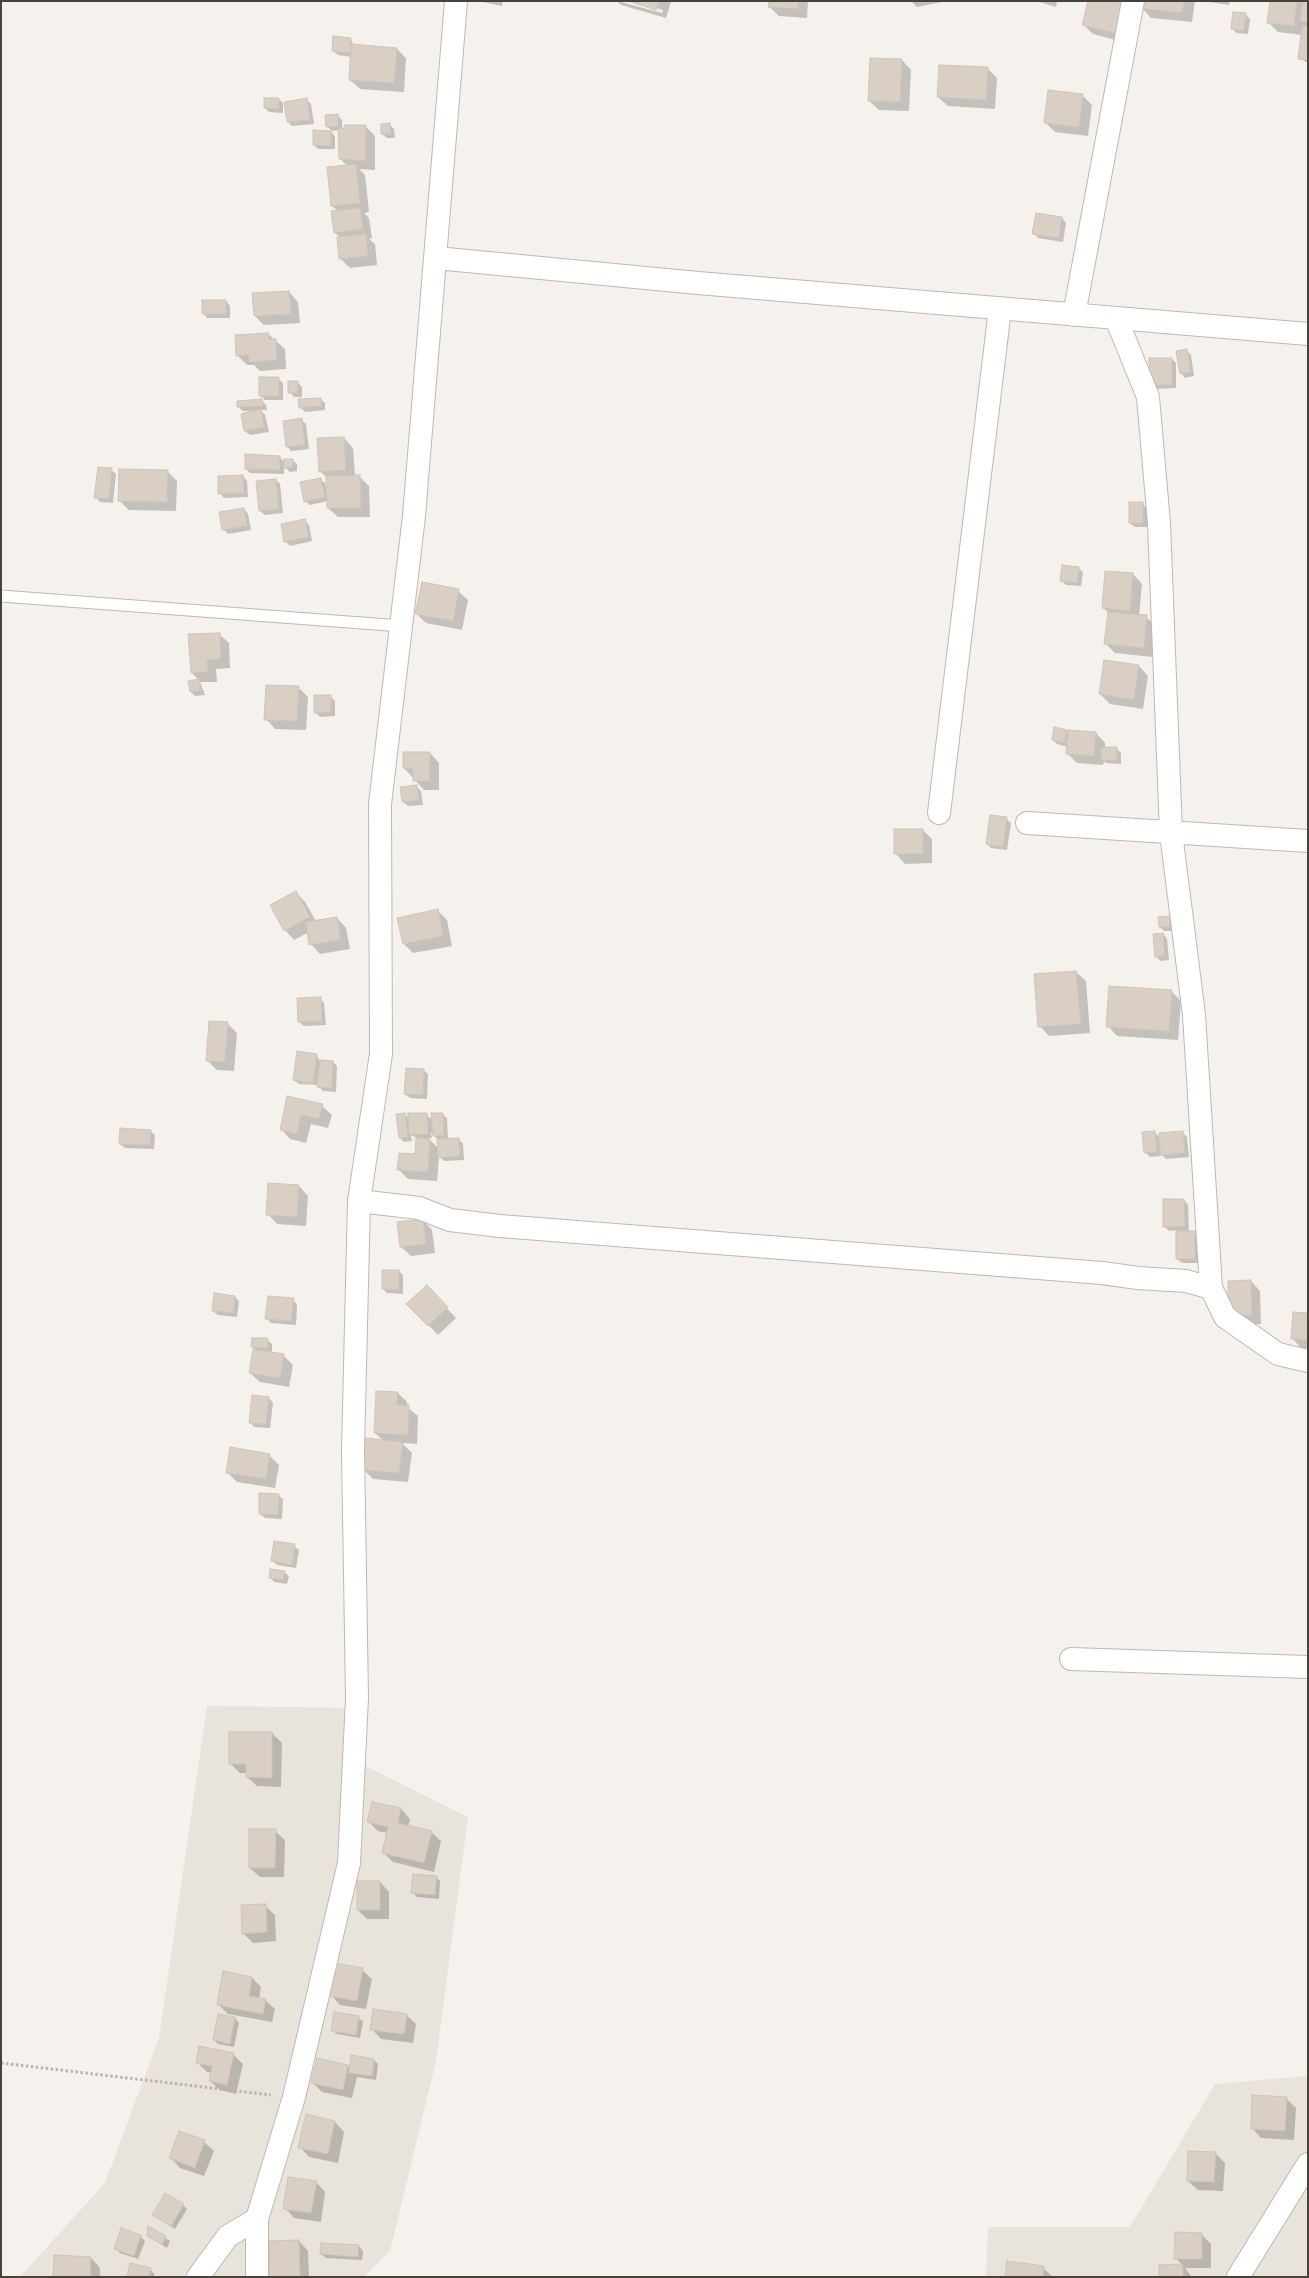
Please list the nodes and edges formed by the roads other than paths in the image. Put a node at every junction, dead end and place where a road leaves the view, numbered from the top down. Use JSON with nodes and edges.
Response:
{"nodes":[{"id":1,"x":456,"y":1,"type":"edge"},
{"id":2,"x":1133,"y":1,"type":"edge"},
{"id":3,"x":436,"y":258,"type":"junction"},
{"id":4,"x":1000,"y":308,"type":"junction"},
{"id":5,"x":1074,"y":315,"type":"junction"},
{"id":6,"x":1116,"y":318,"type":"junction"},
{"id":7,"x":1308,"y":334,"type":"edge"},
{"id":8,"x":1,"y":596,"type":"edge"},
{"id":9,"x":402,"y":626,"type":"junction"},
{"id":10,"x":939,"y":813,"type":"dead end"},
{"id":11,"x":1028,"y":823,"type":"dead end"},
{"id":12,"x":1170,"y":833,"type":"junction"},
{"id":13,"x":1308,"y":841,"type":"edge"},
{"id":14,"x":359,"y":1201,"type":"junction"},
{"id":15,"x":1211,"y":1288,"type":"junction"},
{"id":16,"x":1308,"y":1361,"type":"edge"},
{"id":17,"x":1071,"y":1659,"type":"dead end"},
{"id":18,"x":1308,"y":1666,"type":"edge"},
{"id":19,"x":1308,"y":2164,"type":"edge"},
{"id":20,"x":257,"y":2219,"type":"junction"},
{"id":21,"x":198,"y":2277,"type":"edge"},
{"id":22,"x":257,"y":2277,"type":"edge"},
{"id":23,"x":1238,"y":2277,"type":"edge"}],
"edges":[{"from":1,"to":3,"type":"street"},
{"from":2,"to":5,"type":"street"},
{"from":3,"to":4,"type":"street"},
{"from":3,"to":9,"type":"street"},
{"from":4,"to":5,"type":"street"},
{"from":4,"to":10,"type":"street"},
{"from":5,"to":6,"type":"street"},
{"from":6,"to":7,"type":"street"},
{"from":6,"to":12,"type":"street"},
{"from":8,"to":9,"type":"lane"},
{"from":9,"to":14,"type":"street"},
{"from":11,"to":12,"type":"street"},
{"from":12,"to":13,"type":"street"},
{"from":12,"to":15,"type":"street"},
{"from":14,"to":15,"type":"street"},
{"from":14,"to":20,"type":"street"},
{"from":15,"to":16,"type":"street"},
{"from":17,"to":18,"type":"street"},
{"from":19,"to":23,"type":"street"},
{"from":20,"to":21,"type":"street"},
{"from":20,"to":22,"type":"street"}]}
